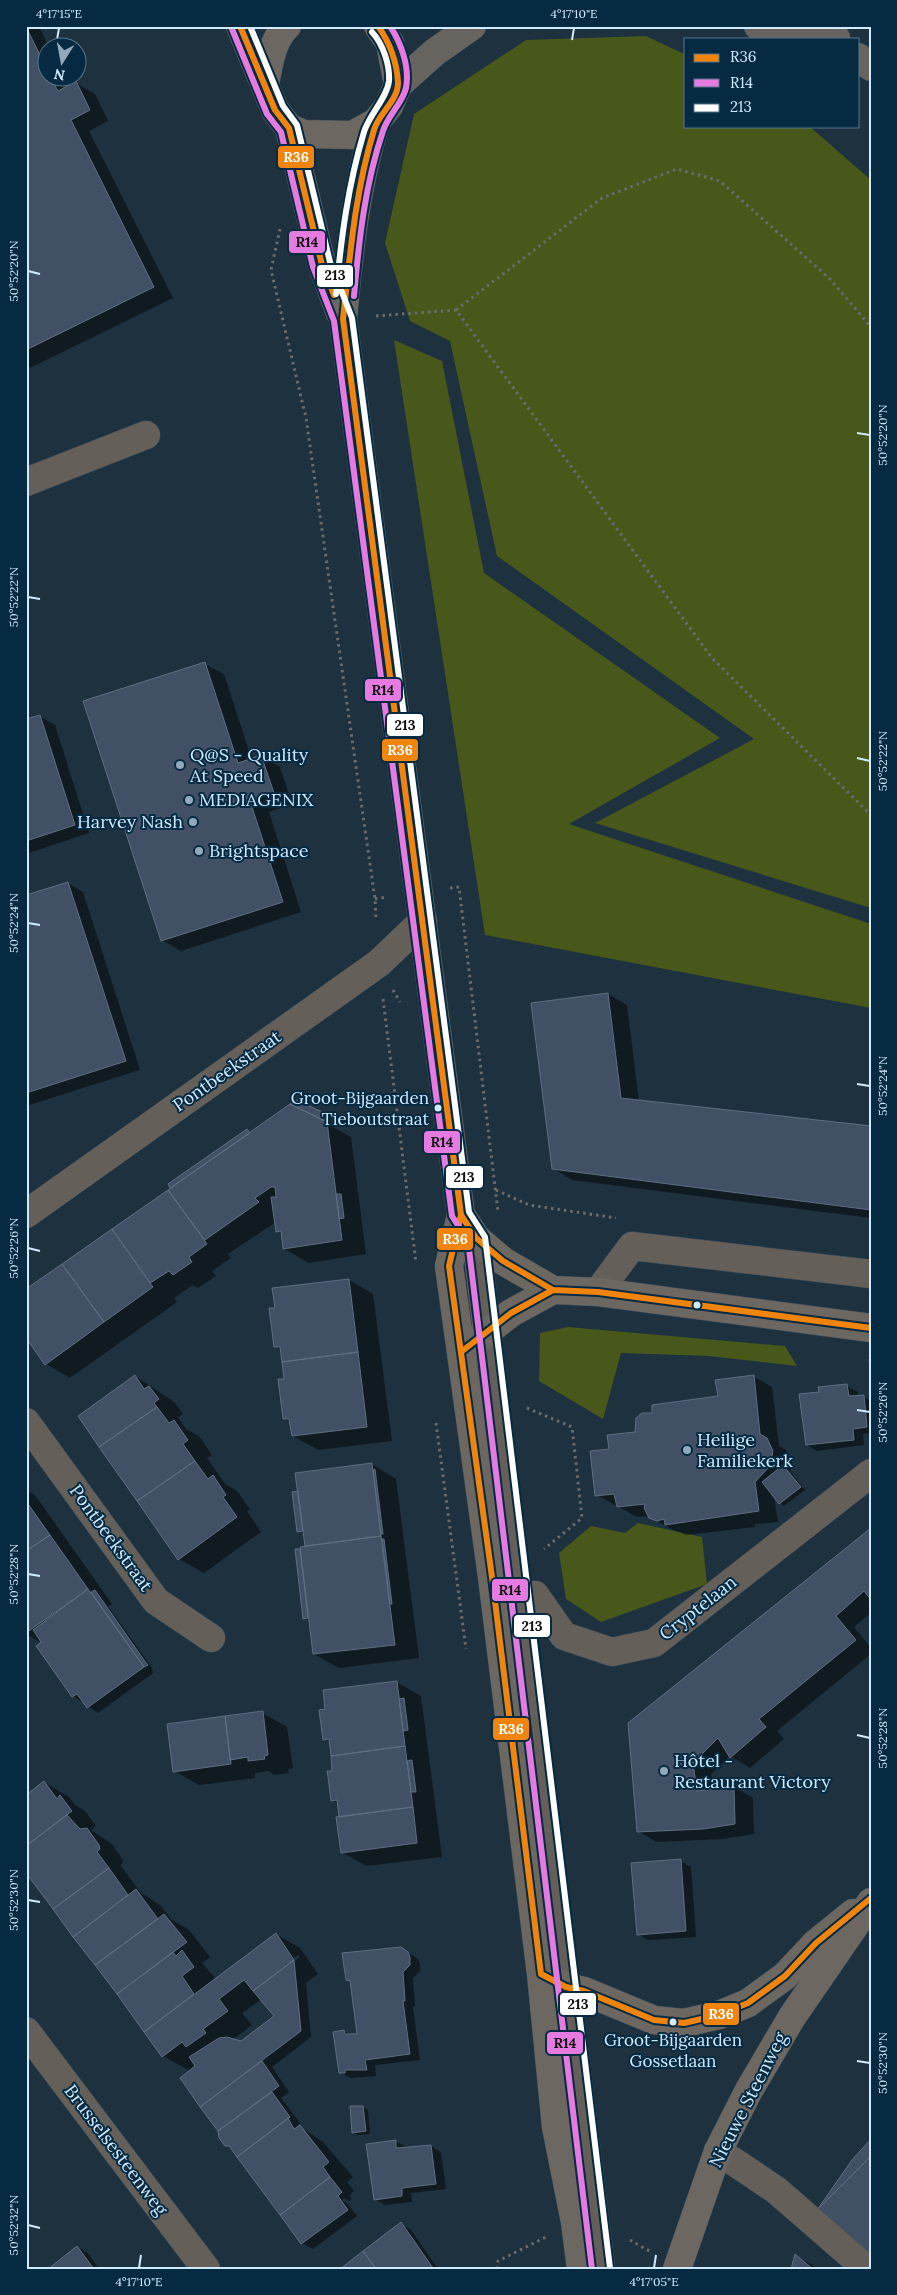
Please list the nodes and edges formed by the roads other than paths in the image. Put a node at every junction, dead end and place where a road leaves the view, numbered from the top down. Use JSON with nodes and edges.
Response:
{"nodes":[{"id":1,"x":240,"y":26,"type":"edge"},
{"id":2,"x":287,"y":26,"type":"edge"},
{"id":3,"x":378,"y":26,"type":"edge"},
{"id":4,"x":472,"y":26,"type":"edge"},
{"id":5,"x":758,"y":26,"type":"edge"},
{"id":6,"x":831,"y":34,"type":"edge"},
{"id":7,"x":860,"y":58,"type":"edge"},
{"id":8,"x":871,"y":67,"type":"edge"},
{"id":9,"x":265,"y":84,"type":"junction"},
{"id":10,"x":398,"y":85,"type":"junction"},
{"id":11,"x":376,"y":122,"type":"junction"},
{"id":12,"x":289,"y":128,"type":"junction"},
{"id":13,"x":343,"y":319,"type":"junction"},
{"id":14,"x":146,"y":436,"type":"dead end"},
{"id":15,"x":26,"y":482,"type":"edge"},
{"id":16,"x":423,"y":921,"type":"junction"},
{"id":17,"x":26,"y":1214,"type":"edge"},
{"id":18,"x":461,"y":1215,"type":"junction"},
{"id":19,"x":476,"y":1238,"type":"junction"},
{"id":20,"x":871,"y":1274,"type":"edge"},
{"id":21,"x":554,"y":1290,"type":"junction"},
{"id":22,"x":598,"y":1292,"type":"junction"},
{"id":23,"x":871,"y":1328,"type":"edge"},
{"id":24,"x":488,"y":1329,"type":"junction"},
{"id":25,"x":461,"y":1352,"type":"junction"},
{"id":26,"x":26,"y":1422,"type":"edge"},
{"id":27,"x":871,"y":1473,"type":"edge"},
{"id":28,"x":492,"y":1577,"type":"junction"},
{"id":29,"x":518,"y":1597,"type":"junction"},
{"id":30,"x":211,"y":1638,"type":"dead end"},
{"id":31,"x":871,"y":1900,"type":"edge"},
{"id":32,"x":541,"y":1974,"type":"junction"},
{"id":33,"x":566,"y":1987,"type":"junction"},
{"id":34,"x":26,"y":2031,"type":"edge"},
{"id":35,"x":718,"y":2151,"type":"junction"},
{"id":36,"x":206,"y":2269,"type":"edge"},
{"id":37,"x":582,"y":2269,"type":"edge"},
{"id":38,"x":601,"y":2269,"type":"edge"},
{"id":39,"x":677,"y":2269,"type":"edge"},
{"id":40,"x":867,"y":2269,"type":"edge"}],
"edges":[{"from":1,"to":9,"type":"main road"},
{"from":2,"to":9,"type":"main road"},
{"from":3,"to":10,"type":"main road"},
{"from":4,"to":10,"type":"highway"},
{"from":5,"to":6,"type":"highway"},
{"from":7,"to":8,"type":"highway"},
{"from":9,"to":12,"type":"main road"},
{"from":10,"to":11,"type":"main road"},
{"from":11,"to":12,"type":"main road"},
{"from":11,"to":13,"type":"main road"},
{"from":12,"to":13,"type":"main road"},
{"from":13,"to":16,"type":"main road"},
{"from":14,"to":15,"type":"street"},
{"from":16,"to":17,"type":"street","name":"Pontbeekstraat"},
{"from":16,"to":18,"type":"main road"},
{"from":18,"to":19,"type":"main road"},
{"from":18,"to":25,"type":"main road"},
{"from":19,"to":21,"type":"main road"},
{"from":19,"to":24,"type":"street"},
{"from":20,"to":22,"type":"street"},
{"from":21,"to":22,"type":"main road"},
{"from":21,"to":24,"type":"main road"},
{"from":22,"to":23,"type":"main road"},
{"from":24,"to":25,"type":"main road"},
{"from":24,"to":29,"type":"street"},
{"from":25,"to":28,"type":"main road"},
{"from":26,"to":30,"type":"street","name":"Pontbeekstraat"},
{"from":27,"to":29,"type":"street","name":"Cryptelaan"},
{"from":28,"to":29,"type":"street","name":"Cryptelaan"},
{"from":28,"to":32,"type":"main road"},
{"from":29,"to":33,"type":"street"},
{"from":31,"to":33,"type":"main road"},
{"from":31,"to":35,"type":"main road","name":"Nieuwe Steenweg"},
{"from":32,"to":33,"type":"main road"},
{"from":32,"to":37,"type":"main road"},
{"from":33,"to":38,"type":"street"},
{"from":34,"to":36,"type":"street","name":"Brusselsesteenweg"},
{"from":35,"to":39,"type":"main road","name":"Nieuwe Steenweg"},
{"from":35,"to":40,"type":"street"}]}
